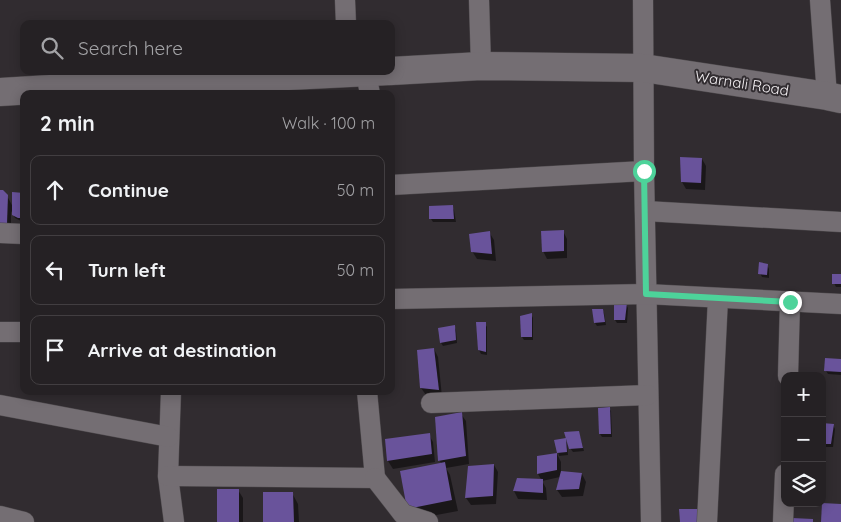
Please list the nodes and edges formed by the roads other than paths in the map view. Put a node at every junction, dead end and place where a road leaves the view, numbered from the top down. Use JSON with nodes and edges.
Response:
{"nodes":[{"id":1,"x":345,"y":0,"type":"edge"},
{"id":2,"x":479,"y":0,"type":"edge"},
{"id":3,"x":643,"y":0,"type":"edge"},
{"id":4,"x":820,"y":0,"type":"edge"},
{"id":5,"x":346,"y":20,"type":"edge"},
{"id":6,"x":481,"y":66,"type":"junction"},
{"id":7,"x":643,"y":68,"type":"junction"},
{"id":8,"x":298,"y":75,"type":"edge"},
{"id":9,"x":348,"y":75,"type":"edge"},
{"id":10,"x":379,"y":77,"type":"edge"},
{"id":11,"x":165,"y":88,"type":"edge"},
{"id":12,"x":82,"y":90,"type":"edge"},
{"id":13,"x":0,"y":92,"type":"edge"},
{"id":14,"x":20,"y":92,"type":"edge"},
{"id":15,"x":834,"y":98,"type":"edge"},
{"id":16,"x":644,"y":171,"type":"junction"},
{"id":17,"x":395,"y":185,"type":"edge"},
{"id":18,"x":644,"y":211,"type":"junction"},
{"id":19,"x":841,"y":222,"type":"edge"},
{"id":20,"x":0,"y":233,"type":"edge"},
{"id":21,"x":20,"y":234,"type":"edge"},
{"id":22,"x":646,"y":294,"type":"junction"},
{"id":23,"x":395,"y":298,"type":"edge"},
{"id":24,"x":718,"y":298,"type":"junction"},
{"id":25,"x":790,"y":302,"type":"junction"},
{"id":26,"x":841,"y":304,"type":"edge"},
{"id":27,"x":0,"y":332,"type":"edge"},
{"id":28,"x":20,"y":332,"type":"edge"},
{"id":29,"x":788,"y":372,"type":"edge"},
{"id":30,"x":171,"y":395,"type":"edge"},
{"id":31,"x":368,"y":395,"type":"edge"},
{"id":32,"x":648,"y":395,"type":"junction"},
{"id":33,"x":430,"y":403,"type":"dead end"},
{"id":34,"x":0,"y":404,"type":"edge"},
{"id":35,"x":169,"y":437,"type":"junction"},
{"id":36,"x":168,"y":476,"type":"junction"},
{"id":37,"x":375,"y":478,"type":"junction"},
{"id":38,"x":784,"y":507,"type":"edge"},
{"id":39,"x":0,"y":516,"type":"edge"},
{"id":40,"x":24,"y":522,"type":"edge"},
{"id":41,"x":174,"y":522,"type":"edge"},
{"id":42,"x":428,"y":522,"type":"edge"},
{"id":43,"x":651,"y":522,"type":"edge"},
{"id":44,"x":707,"y":522,"type":"edge"},
{"id":45,"x":783,"y":522,"type":"edge"}],
"edges":[{"from":1,"to":5,"type":"street"},
{"from":2,"to":6,"type":"street"},
{"from":3,"to":7,"type":"street"},
{"from":4,"to":15,"type":"street"},
{"from":6,"to":7,"type":"main road","name":"Warnali Road"},
{"from":6,"to":10,"type":"main road","name":"Warnali Road"},
{"from":7,"to":15,"type":"main road","name":"Warnali Road"},
{"from":7,"to":16,"type":"street"},
{"from":8,"to":11,"type":"main road","name":"Warnali Road"},
{"from":9,"to":10,"type":"main road","name":"Warnali Road"},
{"from":11,"to":12,"type":"main road","name":"Warnali Road"},
{"from":13,"to":14,"type":"main road","name":"Warnali Road"},
{"from":16,"to":17,"type":"street"},
{"from":16,"to":18,"type":"street"},
{"from":18,"to":19,"type":"street"},
{"from":18,"to":22,"type":"street"},
{"from":20,"to":21,"type":"street"},
{"from":22,"to":23,"type":"street"},
{"from":22,"to":24,"type":"street"},
{"from":22,"to":32,"type":"street"},
{"from":24,"to":25,"type":"street"},
{"from":24,"to":44,"type":"street"},
{"from":25,"to":26,"type":"street"},
{"from":25,"to":29,"type":"street"},
{"from":27,"to":28,"type":"street"},
{"from":30,"to":35,"type":"street"},
{"from":31,"to":37,"type":"street"},
{"from":32,"to":33,"type":"street"},
{"from":32,"to":43,"type":"street"},
{"from":34,"to":35,"type":"street"},
{"from":35,"to":36,"type":"street"},
{"from":36,"to":37,"type":"street"},
{"from":36,"to":41,"type":"street"},
{"from":37,"to":42,"type":"street"},
{"from":38,"to":45,"type":"street"},
{"from":39,"to":40,"type":"street"}]}
